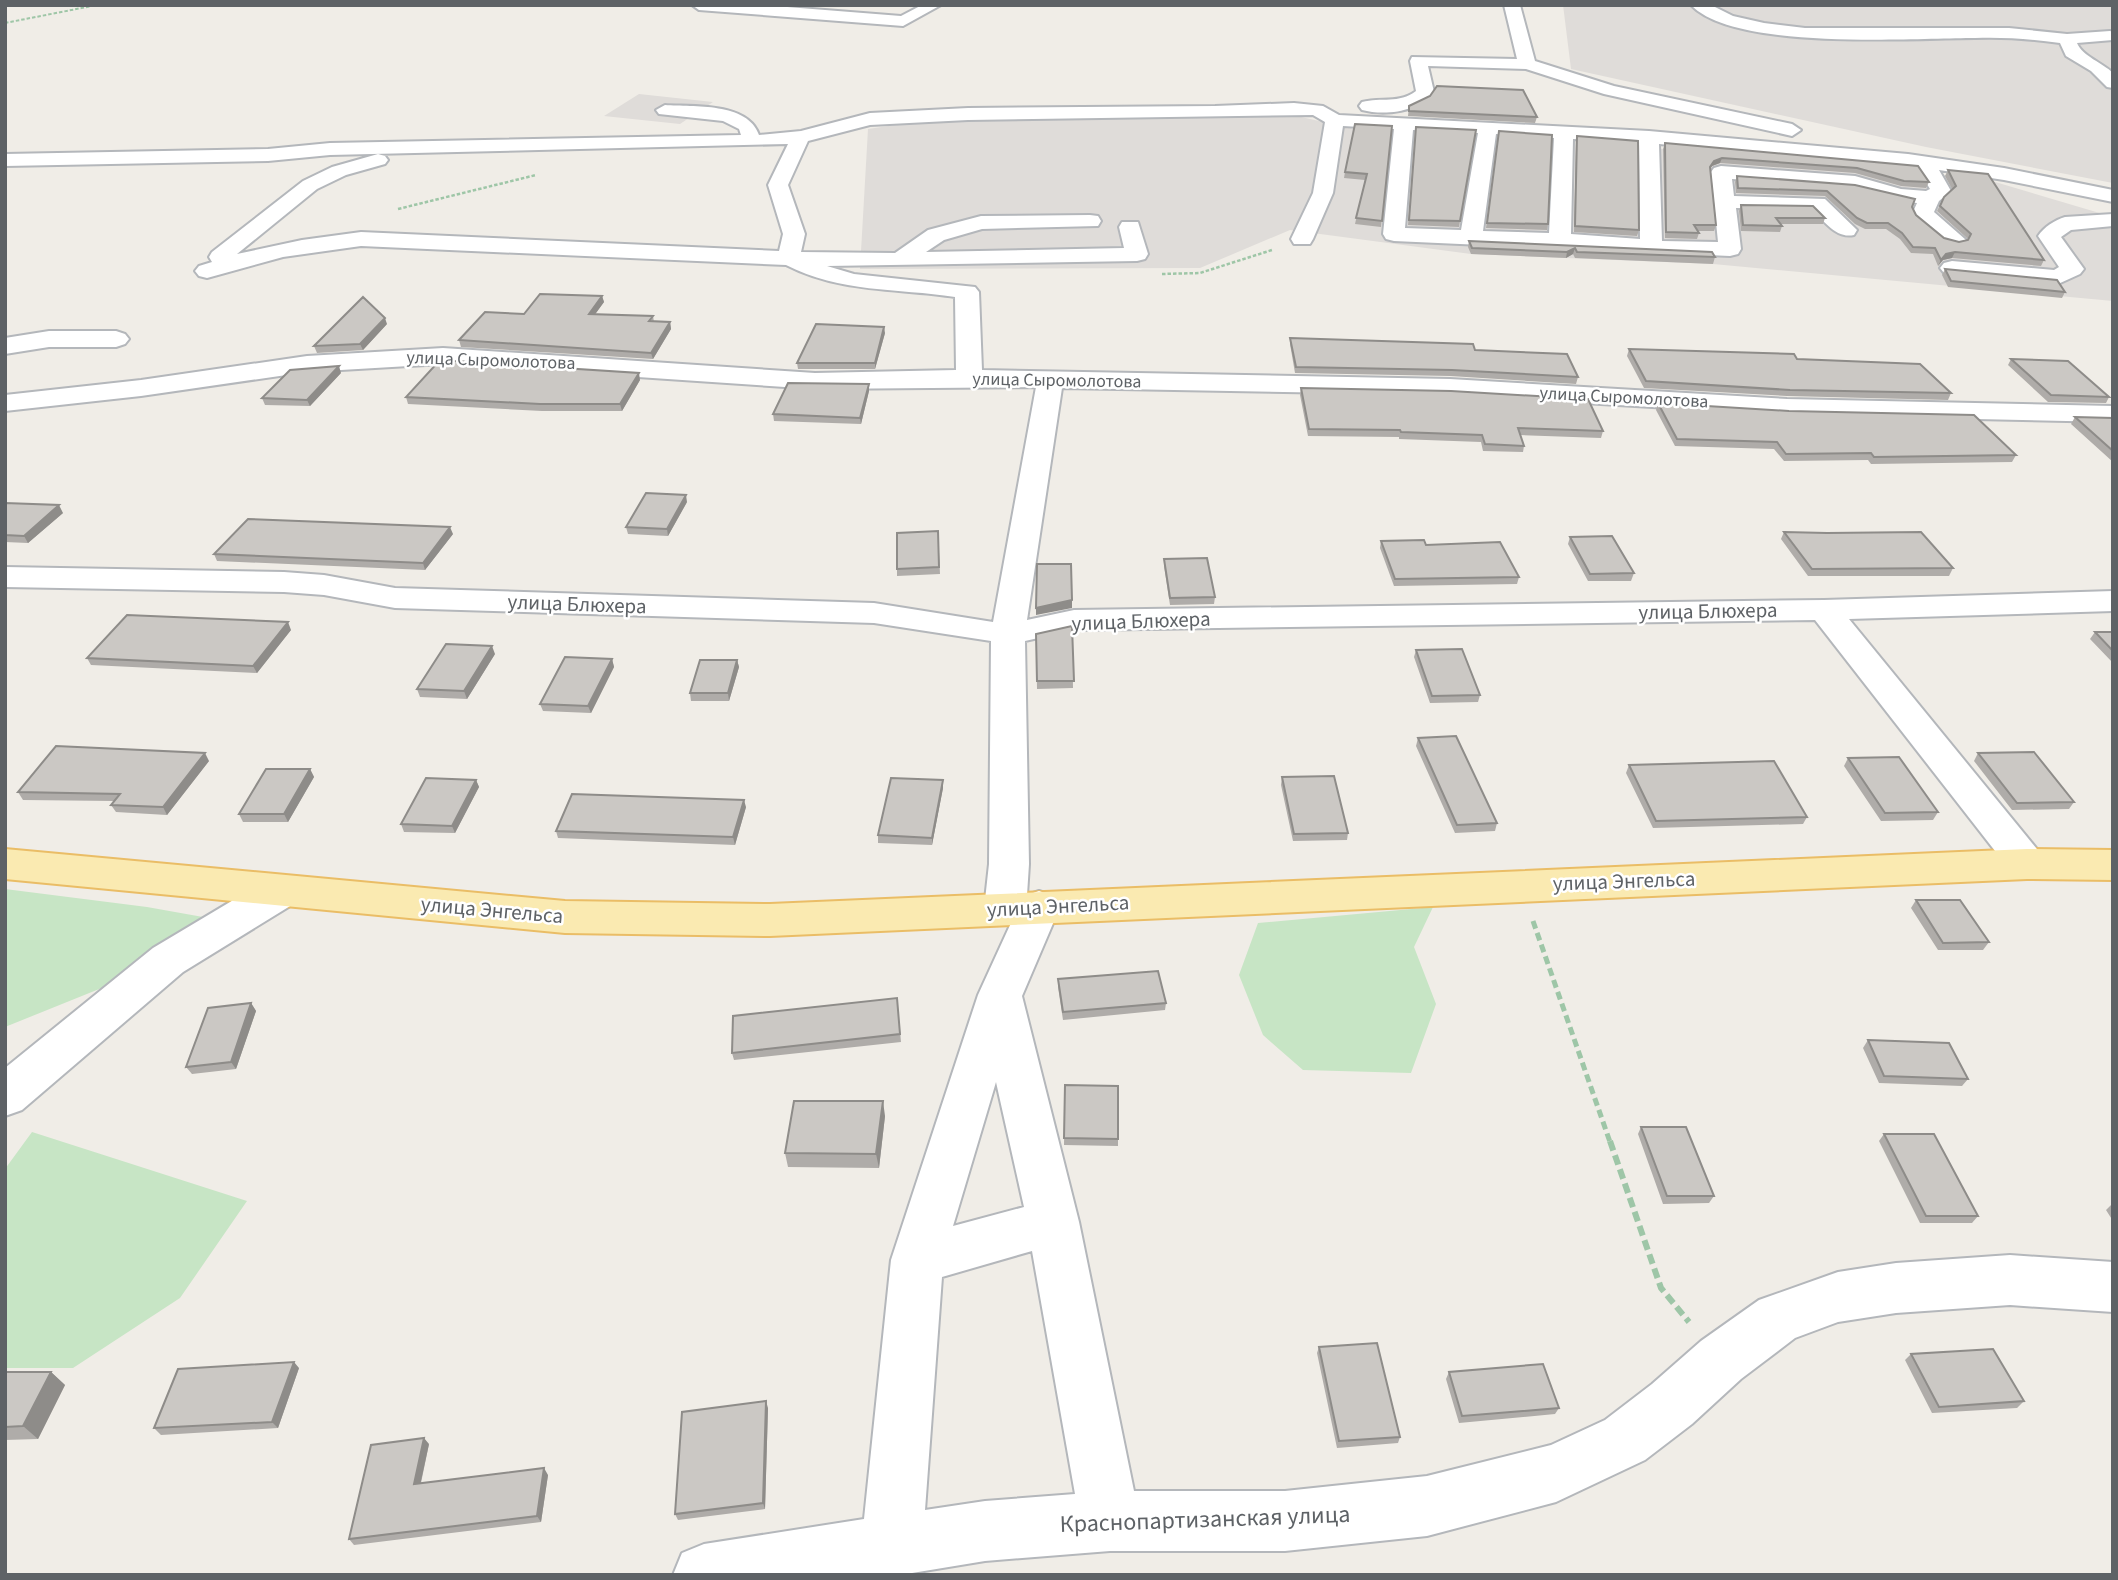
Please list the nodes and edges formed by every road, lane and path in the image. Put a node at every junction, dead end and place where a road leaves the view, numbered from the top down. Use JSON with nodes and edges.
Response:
{"nodes":[{"id":1,"x":97,"y":5,"type":"edge"},
{"id":2,"x":699,"y":5,"type":"edge"},
{"id":3,"x":934,"y":5,"type":"edge"},
{"id":4,"x":1512,"y":5,"type":"edge"},
{"id":5,"x":1698,"y":5,"type":"edge"},
{"id":6,"x":5,"y":23,"type":"edge"},
{"id":7,"x":2069,"y":31,"type":"junction"},
{"id":8,"x":2112,"y":36,"type":"edge"},
{"id":9,"x":1472,"y":42,"type":"dead end"},
{"id":10,"x":1480,"y":63,"type":"junction"},
{"id":11,"x":1527,"y":64,"type":"junction"},
{"id":12,"x":1488,"y":80,"type":"dead end"},
{"id":13,"x":2113,"y":83,"type":"edge"},
{"id":14,"x":1306,"y":109,"type":"junction"},
{"id":15,"x":666,"y":110,"type":"dead end"},
{"id":16,"x":1335,"y":120,"type":"junction"},
{"id":17,"x":1404,"y":125,"type":"junction"},
{"id":18,"x":1488,"y":127,"type":"junction"},
{"id":19,"x":1564,"y":132,"type":"junction"},
{"id":20,"x":802,"y":137,"type":"junction"},
{"id":21,"x":1649,"y":137,"type":"junction"},
{"id":22,"x":752,"y":141,"type":"junction"},
{"id":23,"x":454,"y":147,"type":"junction"},
{"id":24,"x":268,"y":155,"type":"junction"},
{"id":25,"x":5,"y":160,"type":"edge"},
{"id":26,"x":1924,"y":163,"type":"junction"},
{"id":27,"x":547,"y":172,"type":"dead end"},
{"id":28,"x":120,"y":177,"type":"dead end"},
{"id":29,"x":2065,"y":186,"type":"junction"},
{"id":30,"x":2113,"y":196,"type":"edge"},
{"id":31,"x":1930,"y":198,"type":"junction"},
{"id":32,"x":2015,"y":199,"type":"dead end"},
{"id":33,"x":1725,"y":202,"type":"junction"},
{"id":34,"x":392,"y":211,"type":"dead end"},
{"id":35,"x":2113,"y":220,"type":"edge"},
{"id":36,"x":1090,"y":221,"type":"dead end"},
{"id":37,"x":1130,"y":228,"type":"dead end"},
{"id":38,"x":1846,"y":230,"type":"dead end"},
{"id":39,"x":1471,"y":237,"type":"junction"},
{"id":40,"x":1302,"y":239,"type":"dead end"},
{"id":41,"x":1560,"y":240,"type":"junction"},
{"id":42,"x":1955,"y":240,"type":"edge"},
{"id":43,"x":1651,"y":247,"type":"junction"},
{"id":44,"x":789,"y":257,"type":"junction"},
{"id":45,"x":901,"y":260,"type":"junction"},
{"id":46,"x":1952,"y":268,"type":"edge"},
{"id":47,"x":116,"y":339,"type":"dead end"},
{"id":48,"x":5,"y":346,"type":"edge"},
{"id":49,"x":970,"y":378,"type":"junction"},
{"id":50,"x":1050,"y":381,"type":"junction"},
{"id":51,"x":5,"y":403,"type":"edge"},
{"id":52,"x":2113,"y":414,"type":"edge"},
{"id":53,"x":5,"y":577,"type":"edge"},
{"id":54,"x":2113,"y":601,"type":"edge"},
{"id":55,"x":1824,"y":610,"type":"junction"},
{"id":56,"x":1008,"y":635,"type":"junction"},
{"id":57,"x":5,"y":864,"type":"edge"},
{"id":58,"x":2027,"y":864,"type":"junction"},
{"id":59,"x":2113,"y":865,"type":"edge"},
{"id":60,"x":1520,"y":885,"type":"junction"},
{"id":61,"x":280,"y":892,"type":"junction"},
{"id":62,"x":1022,"y":908,"type":"junction"},
{"id":63,"x":1000,"y":995,"type":"junction"},
{"id":64,"x":5,"y":1096,"type":"edge"},
{"id":65,"x":1053,"y":1222,"type":"junction"},
{"id":66,"x":917,"y":1260,"type":"junction"},
{"id":67,"x":2113,"y":1287,"type":"edge"},
{"id":68,"x":1721,"y":1360,"type":"junction"},
{"id":69,"x":1110,"y":1521,"type":"junction"},
{"id":70,"x":892,"y":1545,"type":"junction"},
{"id":71,"x":704,"y":1575,"type":"edge"}],
"edges":[{"from":1,"to":6,"type":"path"},
{"from":2,"to":3,"type":"street"},
{"from":4,"to":11,"type":"street"},
{"from":5,"to":7,"type":"street"},
{"from":7,"to":8,"type":"street"},
{"from":7,"to":13,"type":"street"},
{"from":9,"to":10,"type":"street"},
{"from":10,"to":11,"type":"street"},
{"from":10,"to":12,"type":"street"},
{"from":10,"to":14,"type":"street"},
{"from":11,"to":26,"type":"street"},
{"from":14,"to":16,"type":"street"},
{"from":14,"to":20,"type":"street"},
{"from":15,"to":22,"type":"street"},
{"from":16,"to":17,"type":"street"},
{"from":16,"to":40,"type":"street"},
{"from":17,"to":18,"type":"street"},
{"from":17,"to":39,"type":"street"},
{"from":18,"to":19,"type":"street"},
{"from":18,"to":39,"type":"street"},
{"from":19,"to":21,"type":"street"},
{"from":19,"to":41,"type":"street"},
{"from":20,"to":22,"type":"street"},
{"from":20,"to":44,"type":"street"},
{"from":21,"to":26,"type":"street"},
{"from":21,"to":43,"type":"street"},
{"from":22,"to":23,"type":"street"},
{"from":23,"to":24,"type":"street"},
{"from":23,"to":44,"type":"street"},
{"from":24,"to":25,"type":"street"},
{"from":24,"to":28,"type":"street"},
{"from":26,"to":29,"type":"street"},
{"from":26,"to":31,"type":"street"},
{"from":27,"to":34,"type":"path"},
{"from":29,"to":30,"type":"street"},
{"from":29,"to":32,"type":"street"},
{"from":31,"to":33,"type":"street"},
{"from":31,"to":42,"type":"street"},
{"from":33,"to":38,"type":"street"},
{"from":33,"to":43,"type":"street"},
{"from":35,"to":46,"type":"street"},
{"from":36,"to":45,"type":"street"},
{"from":37,"to":45,"type":"street"},
{"from":39,"to":41,"type":"street"},
{"from":41,"to":43,"type":"street"},
{"from":44,"to":45,"type":"street"},
{"from":44,"to":49,"type":"street"},
{"from":47,"to":48,"type":"street"},
{"from":49,"to":50,"type":"street","name":"улица Сыромолотова"},
{"from":49,"to":51,"type":"street","name":"улица Сыромолотова"},
{"from":50,"to":52,"type":"street","name":"улица Сыромолотова"},
{"from":50,"to":56,"type":"street"},
{"from":53,"to":56,"type":"street","name":"улица Блюхера"},
{"from":54,"to":55,"type":"street","name":"улица Блюхера"},
{"from":55,"to":56,"type":"street","name":"улица Блюхера"},
{"from":55,"to":58,"type":"street"},
{"from":56,"to":62,"type":"street"},
{"from":57,"to":61,"type":"main road","name":"улица Энгельса"},
{"from":58,"to":59,"type":"main road","name":"улица Энгельса"},
{"from":58,"to":60,"type":"main road","name":"улица Энгельса"},
{"from":60,"to":62,"type":"main road","name":"улица Энгельса"},
{"from":60,"to":68,"type":"path"},
{"from":61,"to":62,"type":"main road","name":"улица Энгельса"},
{"from":61,"to":64,"type":"street"},
{"from":62,"to":63,"type":"street"},
{"from":63,"to":65,"type":"street"},
{"from":63,"to":66,"type":"street"},
{"from":65,"to":66,"type":"street"},
{"from":65,"to":69,"type":"street"},
{"from":66,"to":70,"type":"street"},
{"from":67,"to":68,"type":"street","name":"Краснопартизанская улица"},
{"from":68,"to":69,"type":"street","name":"Краснопартизанская улица"},
{"from":69,"to":70,"type":"street","name":"Краснопартизанская улица"},
{"from":70,"to":71,"type":"street","name":"Краснопартизанская улица"}]}
